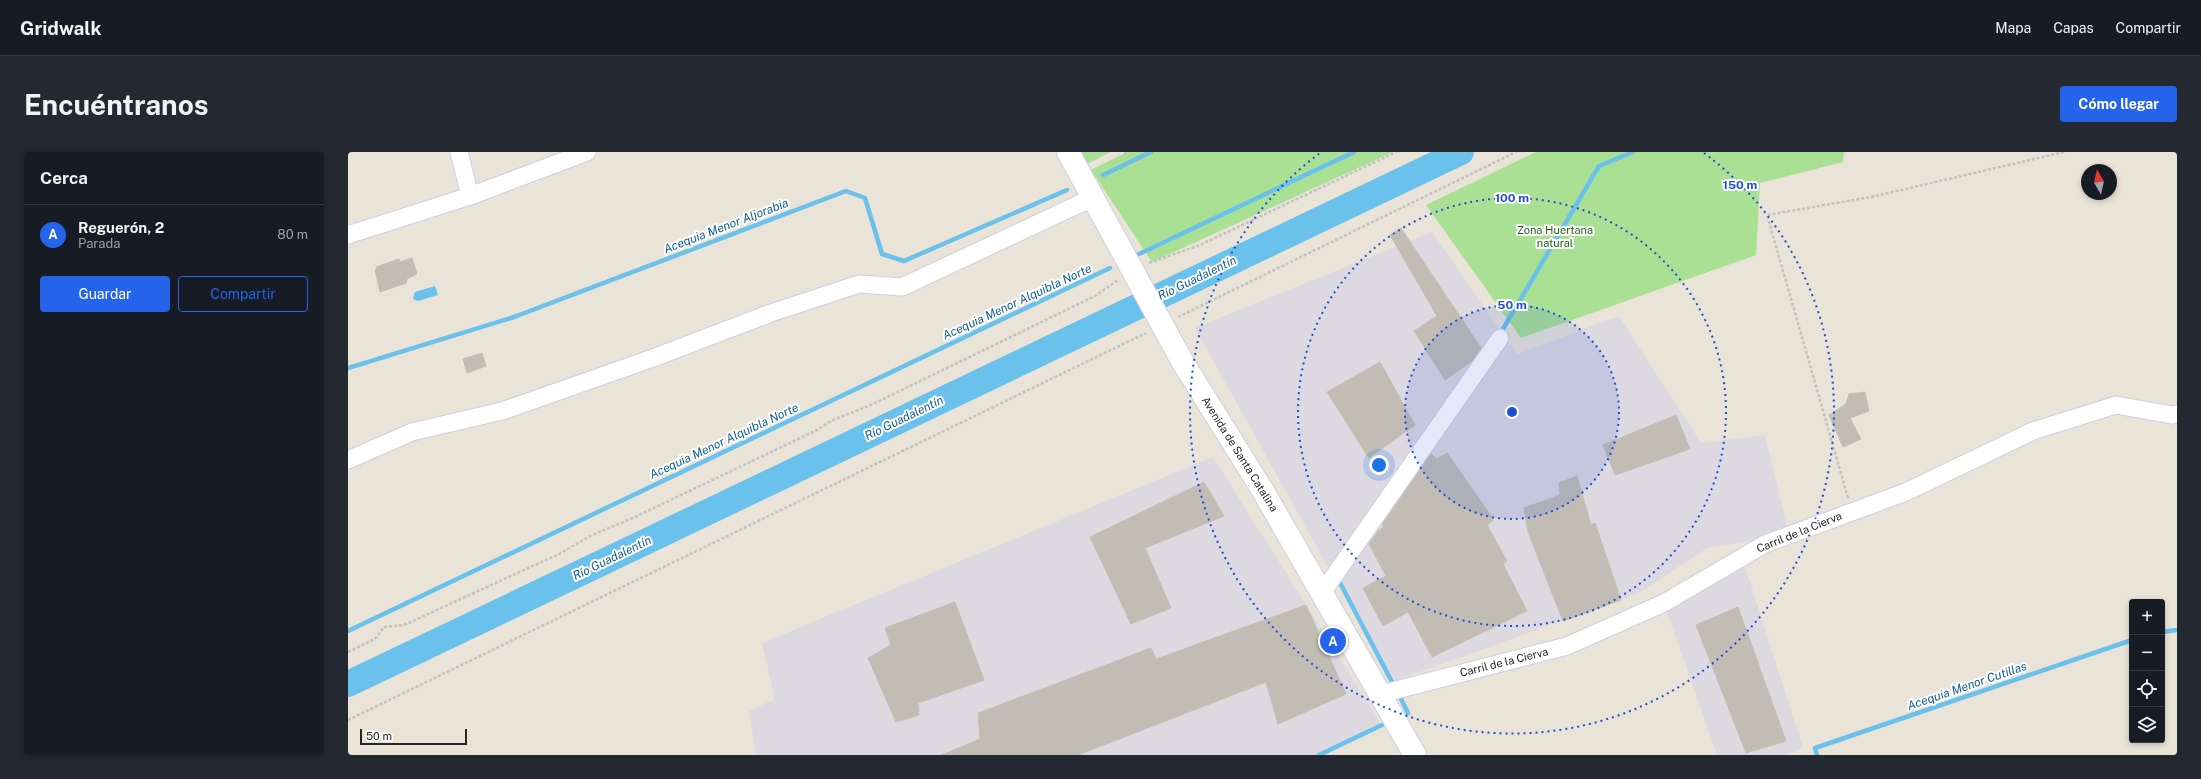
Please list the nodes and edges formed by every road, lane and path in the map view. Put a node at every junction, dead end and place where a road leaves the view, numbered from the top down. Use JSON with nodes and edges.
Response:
{"nodes":[{"id":1,"x":459,"y":152,"type":"edge"},
{"id":2,"x":587,"y":152,"type":"edge"},
{"id":3,"x":1068,"y":152,"type":"edge"},
{"id":4,"x":1125,"y":152,"type":"edge"},
{"id":5,"x":1396,"y":152,"type":"edge"},
{"id":6,"x":1516,"y":152,"type":"edge"},
{"id":7,"x":2064,"y":152,"type":"edge"},
{"id":8,"x":1127,"y":156,"type":"dead end"},
{"id":9,"x":470,"y":196,"type":"junction"},
{"id":10,"x":1092,"y":198,"type":"junction"},
{"id":11,"x":348,"y":235,"type":"edge"},
{"id":12,"x":1134,"y":274,"type":"junction"},
{"id":13,"x":1161,"y":323,"type":"junction"},
{"id":14,"x":1500,"y":338,"type":"dead end"},
{"id":15,"x":2177,"y":414,"type":"edge"},
{"id":16,"x":348,"y":460,"type":"edge"},
{"id":17,"x":1852,"y":512,"type":"junction"},
{"id":18,"x":1322,"y":592,"type":"junction"},
{"id":19,"x":348,"y":652,"type":"edge"},
{"id":20,"x":1381,"y":694,"type":"junction"},
{"id":21,"x":348,"y":720,"type":"edge"},
{"id":22,"x":1415,"y":755,"type":"edge"}],
"edges":[{"from":1,"to":9,"type":"street"},
{"from":2,"to":9,"type":"street"},
{"from":3,"to":10,"type":"main road","name":"Avenida de Santa Catalina"},
{"from":4,"to":8,"type":"path"},
{"from":5,"to":12,"type":"path"},
{"from":6,"to":13,"type":"path"},
{"from":7,"to":17,"type":"path"},
{"from":9,"to":11,"type":"street"},
{"from":10,"to":12,"type":"main road","name":"Avenida de Santa Catalina"},
{"from":10,"to":16,"type":"street"},
{"from":12,"to":13,"type":"main road","name":"Avenida de Santa Catalina"},
{"from":12,"to":19,"type":"path"},
{"from":13,"to":18,"type":"main road","name":"Avenida de Santa Catalina"},
{"from":13,"to":21,"type":"path"},
{"from":14,"to":18,"type":"street"},
{"from":15,"to":17,"type":"street","name":"Carril de la Cierva"},
{"from":17,"to":20,"type":"street","name":"Carril de la Cierva"},
{"from":18,"to":20,"type":"main road","name":"Avenida de Santa Catalina"},
{"from":20,"to":22,"type":"main road","name":"Avenida de Santa Catalina"}]}
